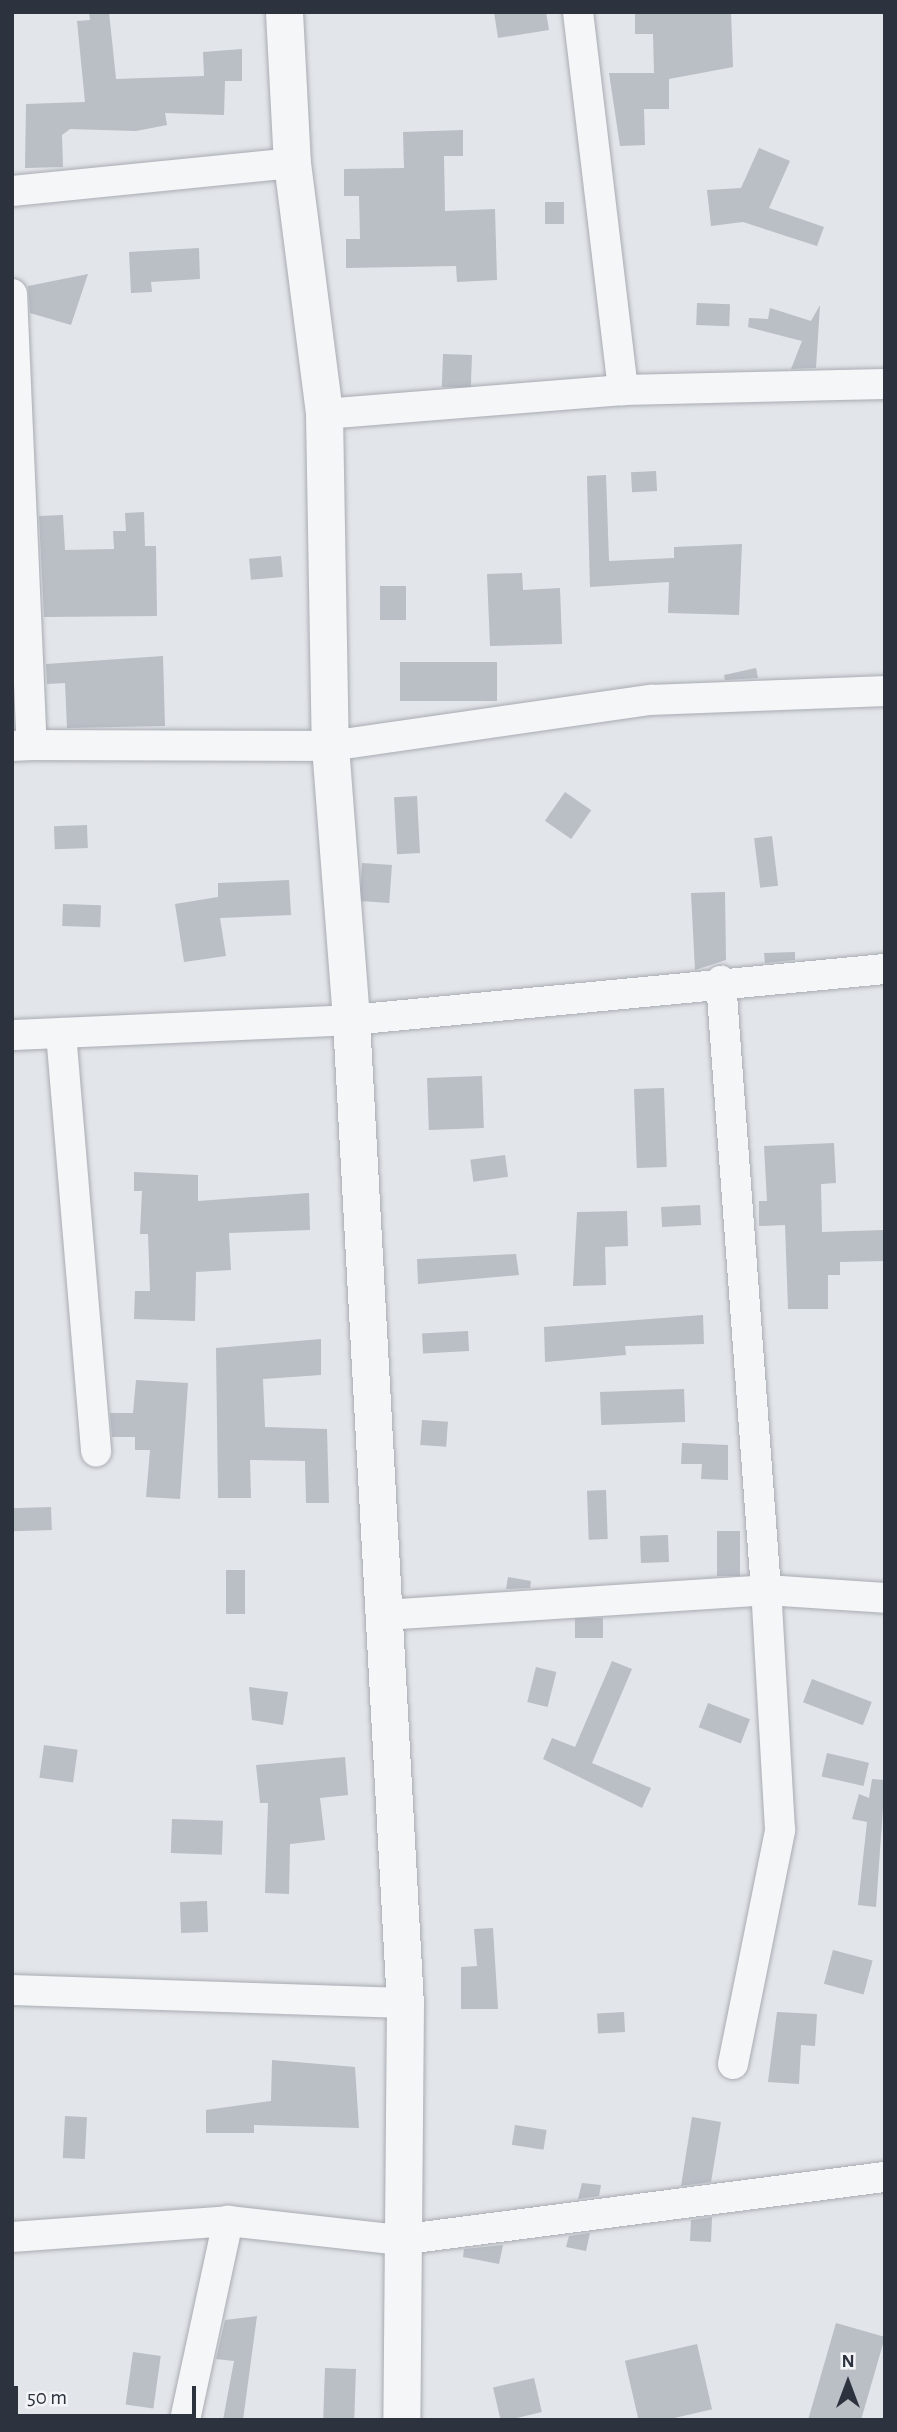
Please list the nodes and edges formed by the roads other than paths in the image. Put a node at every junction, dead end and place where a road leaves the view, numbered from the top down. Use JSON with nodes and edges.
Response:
{"nodes":[{"id":1,"x":284,"y":12,"type":"edge"},
{"id":2,"x":578,"y":12,"type":"edge"},
{"id":3,"x":292,"y":163,"type":"junction"},
{"id":4,"x":12,"y":191,"type":"edge"},
{"id":5,"x":12,"y":294,"type":"edge"},
{"id":6,"x":885,"y":384,"type":"edge"},
{"id":7,"x":623,"y":390,"type":"junction"},
{"id":8,"x":324,"y":414,"type":"junction"},
{"id":9,"x":15,"y":459,"type":"edge"},
{"id":10,"x":885,"y":691,"type":"edge"},
{"id":11,"x":22,"y":746,"type":"edge"},
{"id":12,"x":330,"y":746,"type":"junction"},
{"id":13,"x":885,"y":969,"type":"edge"},
{"id":14,"x":722,"y":981,"type":"junction"},
{"id":15,"x":351,"y":1020,"type":"junction"},
{"id":16,"x":61,"y":1033,"type":"junction"},
{"id":17,"x":12,"y":1035,"type":"edge"},
{"id":18,"x":96,"y":1452,"type":"dead end"},
{"id":19,"x":765,"y":1590,"type":"junction"},
{"id":20,"x":885,"y":1598,"type":"edge"},
{"id":21,"x":384,"y":1615,"type":"junction"},
{"id":22,"x":12,"y":1990,"type":"edge"},
{"id":23,"x":405,"y":2003,"type":"junction"},
{"id":24,"x":733,"y":2064,"type":"dead end"},
{"id":25,"x":885,"y":2177,"type":"edge"},
{"id":26,"x":228,"y":2221,"type":"junction"},
{"id":27,"x":12,"y":2237,"type":"edge"},
{"id":28,"x":399,"y":2240,"type":"junction"},
{"id":29,"x":185,"y":2420,"type":"edge"},
{"id":30,"x":401,"y":2420,"type":"edge"}],
"edges":[{"from":1,"to":3,"type":"street"},
{"from":2,"to":7,"type":"street"},
{"from":3,"to":4,"type":"street"},
{"from":3,"to":8,"type":"street"},
{"from":5,"to":9,"type":"street"},
{"from":6,"to":7,"type":"street"},
{"from":7,"to":8,"type":"street"},
{"from":8,"to":12,"type":"street"},
{"from":9,"to":11,"type":"street"},
{"from":10,"to":12,"type":"street"},
{"from":11,"to":12,"type":"street"},
{"from":12,"to":15,"type":"street"},
{"from":13,"to":14,"type":"street"},
{"from":14,"to":15,"type":"street"},
{"from":14,"to":19,"type":"street"},
{"from":15,"to":16,"type":"street"},
{"from":15,"to":21,"type":"street"},
{"from":16,"to":17,"type":"street"},
{"from":16,"to":18,"type":"street"},
{"from":19,"to":20,"type":"street"},
{"from":19,"to":21,"type":"street"},
{"from":19,"to":24,"type":"street"},
{"from":21,"to":23,"type":"street"},
{"from":22,"to":23,"type":"street"},
{"from":23,"to":28,"type":"street"},
{"from":25,"to":28,"type":"street"},
{"from":26,"to":27,"type":"street"},
{"from":26,"to":28,"type":"street"},
{"from":26,"to":29,"type":"street"},
{"from":28,"to":30,"type":"street"}]}
